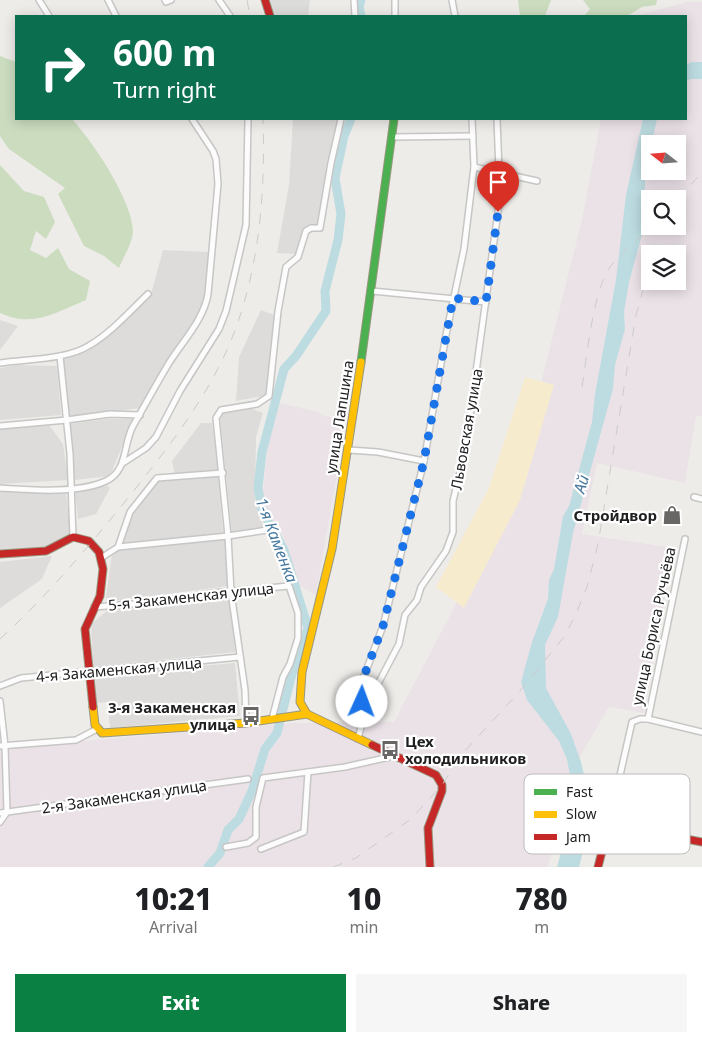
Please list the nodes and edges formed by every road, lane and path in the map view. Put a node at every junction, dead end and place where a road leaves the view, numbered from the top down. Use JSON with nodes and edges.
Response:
{"nodes":[{"id":1,"x":39,"y":0,"type":"edge"},
{"id":2,"x":108,"y":0,"type":"edge"},
{"id":3,"x":220,"y":0,"type":"edge"},
{"id":4,"x":265,"y":0,"type":"edge"},
{"id":5,"x":354,"y":0,"type":"edge"},
{"id":6,"x":395,"y":0,"type":"edge"},
{"id":7,"x":452,"y":0,"type":"edge"},
{"id":8,"x":48,"y":15,"type":"edge"},
{"id":9,"x":116,"y":15,"type":"edge"},
{"id":10,"x":229,"y":15,"type":"edge"},
{"id":11,"x":270,"y":15,"type":"edge"},
{"id":12,"x":355,"y":15,"type":"edge"},
{"id":13,"x":395,"y":15,"type":"edge"},
{"id":14,"x":455,"y":15,"type":"edge"},
{"id":15,"x":193,"y":120,"type":"edge"},
{"id":16,"x":248,"y":120,"type":"edge"},
{"id":17,"x":341,"y":120,"type":"edge"},
{"id":18,"x":394,"y":120,"type":"edge"},
{"id":19,"x":472,"y":120,"type":"edge"},
{"id":20,"x":497,"y":120,"type":"edge"},
{"id":21,"x":473,"y":136,"type":"junction"},
{"id":22,"x":393,"y":138,"type":"junction"},
{"id":23,"x":474,"y":167,"type":"junction"},
{"id":24,"x":498,"y":173,"type":"junction"},
{"id":25,"x":537,"y":181,"type":"dead end"},
{"id":26,"x":372,"y":291,"type":"junction"},
{"id":27,"x":148,"y":294,"type":"dead end"},
{"id":28,"x":453,"y":298,"type":"junction"},
{"id":29,"x":486,"y":302,"type":"junction"},
{"id":30,"x":60,"y":356,"type":"junction"},
{"id":31,"x":0,"y":363,"type":"edge"},
{"id":32,"x":140,"y":416,"type":"junction"},
{"id":33,"x":67,"y":420,"type":"junction"},
{"id":34,"x":0,"y":426,"type":"edge"},
{"id":35,"x":349,"y":450,"type":"junction"},
{"id":36,"x":424,"y":461,"type":"junction"},
{"id":37,"x":123,"y":464,"type":"junction"},
{"id":38,"x":223,"y":473,"type":"junction"},
{"id":39,"x":0,"y":488,"type":"edge"},
{"id":40,"x":71,"y":488,"type":"junction"},
{"id":41,"x":694,"y":497,"type":"dead end"},
{"id":42,"x":702,"y":499,"type":"edge"},
{"id":43,"x":267,"y":530,"type":"dead end"},
{"id":44,"x":228,"y":536,"type":"junction"},
{"id":45,"x":74,"y":537,"type":"junction"},
{"id":46,"x":685,"y":539,"type":"dead end"},
{"id":47,"x":118,"y":547,"type":"junction"},
{"id":48,"x":0,"y":554,"type":"edge"},
{"id":49,"x":101,"y":558,"type":"junction"},
{"id":50,"x":231,"y":592,"type":"junction"},
{"id":51,"x":94,"y":607,"type":"junction"},
{"id":52,"x":240,"y":657,"type":"junction"},
{"id":53,"x":89,"y":671,"type":"junction"},
{"id":54,"x":0,"y":686,"type":"edge"},
{"id":55,"x":0,"y":700,"type":"edge"},
{"id":56,"x":307,"y":714,"type":"junction"},
{"id":57,"x":272,"y":719,"type":"junction"},
{"id":58,"x":363,"y":719,"type":"junction"},
{"id":59,"x":648,"y":719,"type":"junction"},
{"id":60,"x":246,"y":723,"type":"junction"},
{"id":61,"x":97,"y":729,"type":"junction"},
{"id":62,"x":702,"y":732,"type":"edge"},
{"id":63,"x":358,"y":739,"type":"junction"},
{"id":64,"x":2,"y":746,"type":"edge"},
{"id":65,"x":394,"y":756,"type":"junction"},
{"id":66,"x":308,"y":772,"type":"junction"},
{"id":67,"x":620,"y":774,"type":"edge"},
{"id":68,"x":248,"y":779,"type":"dead end"},
{"id":69,"x":7,"y":812,"type":"junction"},
{"id":70,"x":0,"y":813,"type":"edge"},
{"id":71,"x":0,"y":822,"type":"edge"},
{"id":72,"x":226,"y":847,"type":"dead end"},
{"id":73,"x":261,"y":849,"type":"dead end"},
{"id":74,"x":601,"y":854,"type":"edge"},
{"id":75,"x":430,"y":867,"type":"edge"},
{"id":76,"x":598,"y":867,"type":"edge"}],
"edges":[{"from":1,"to":8,"type":"street"},
{"from":2,"to":9,"type":"street"},
{"from":3,"to":10,"type":"street"},
{"from":4,"to":11,"type":"street"},
{"from":5,"to":12,"type":"street"},
{"from":6,"to":13,"type":"street"},
{"from":7,"to":14,"type":"street"},
{"from":15,"to":32,"type":"street"},
{"from":16,"to":37,"type":"street"},
{"from":17,"to":38,"type":"street"},
{"from":18,"to":22,"type":"street","name":"улица Лапшина"},
{"from":19,"to":21,"type":"street"},
{"from":20,"to":24,"type":"street","name":"Львовская улица"},
{"from":21,"to":22,"type":"street"},
{"from":21,"to":23,"type":"street"},
{"from":22,"to":26,"type":"street","name":"улица Лапшина"},
{"from":23,"to":24,"type":"street"},
{"from":23,"to":28,"type":"street"},
{"from":24,"to":25,"type":"street"},
{"from":24,"to":29,"type":"street","name":"Львовская улица"},
{"from":26,"to":28,"type":"street"},
{"from":26,"to":35,"type":"street","name":"улица Лапшина"},
{"from":27,"to":30,"type":"street"},
{"from":28,"to":29,"type":"street"},
{"from":28,"to":36,"type":"street"},
{"from":29,"to":58,"type":"street","name":"Львовская улица"},
{"from":30,"to":31,"type":"street"},
{"from":30,"to":33,"type":"street"},
{"from":32,"to":33,"type":"street"},
{"from":32,"to":37,"type":"street"},
{"from":33,"to":34,"type":"street"},
{"from":33,"to":40,"type":"street"},
{"from":35,"to":36,"type":"street"},
{"from":35,"to":56,"type":"street","name":"улица Лапшина"},
{"from":36,"to":58,"type":"street"},
{"from":37,"to":40,"type":"street"},
{"from":38,"to":44,"type":"street"},
{"from":38,"to":47,"type":"street"},
{"from":39,"to":40,"type":"street"},
{"from":40,"to":45,"type":"street"},
{"from":41,"to":42,"type":"street"},
{"from":43,"to":44,"type":"street"},
{"from":44,"to":47,"type":"street"},
{"from":44,"to":50,"type":"street"},
{"from":45,"to":48,"type":"street"},
{"from":45,"to":49,"type":"street"},
{"from":46,"to":59,"type":"street","name":"улица Бориса Ручьёва"},
{"from":47,"to":49,"type":"street"},
{"from":49,"to":51,"type":"street"},
{"from":50,"to":51,"type":"street","name":"5-я Закаменская улица"},
{"from":50,"to":52,"type":"street"},
{"from":50,"to":57,"type":"street","name":"5-я Закаменская улица"},
{"from":51,"to":53,"type":"street"},
{"from":52,"to":53,"type":"street","name":"4-я Закаменская улица"},
{"from":52,"to":60,"type":"street"},
{"from":53,"to":54,"type":"street","name":"4-я Закаменская улица"},
{"from":53,"to":61,"type":"street"},
{"from":55,"to":64,"type":"street"},
{"from":56,"to":57,"type":"street"},
{"from":56,"to":63,"type":"street"},
{"from":57,"to":60,"type":"street"},
{"from":58,"to":63,"type":"street"},
{"from":59,"to":62,"type":"street"},
{"from":59,"to":67,"type":"street","name":"улица Бориса Ручьёва"},
{"from":60,"to":61,"type":"street"},
{"from":61,"to":64,"type":"street"},
{"from":63,"to":65,"type":"street"},
{"from":64,"to":69,"type":"street"},
{"from":65,"to":66,"type":"street"},
{"from":65,"to":75,"type":"street"},
{"from":66,"to":72,"type":"street"},
{"from":66,"to":73,"type":"street"},
{"from":68,"to":69,"type":"street","name":"2-я Закаменская улица"},
{"from":69,"to":70,"type":"street","name":"2-я Закаменская улица"},
{"from":69,"to":71,"type":"street"},
{"from":74,"to":76,"type":"street","name":"улица Бориса Ручьёва"}]}
